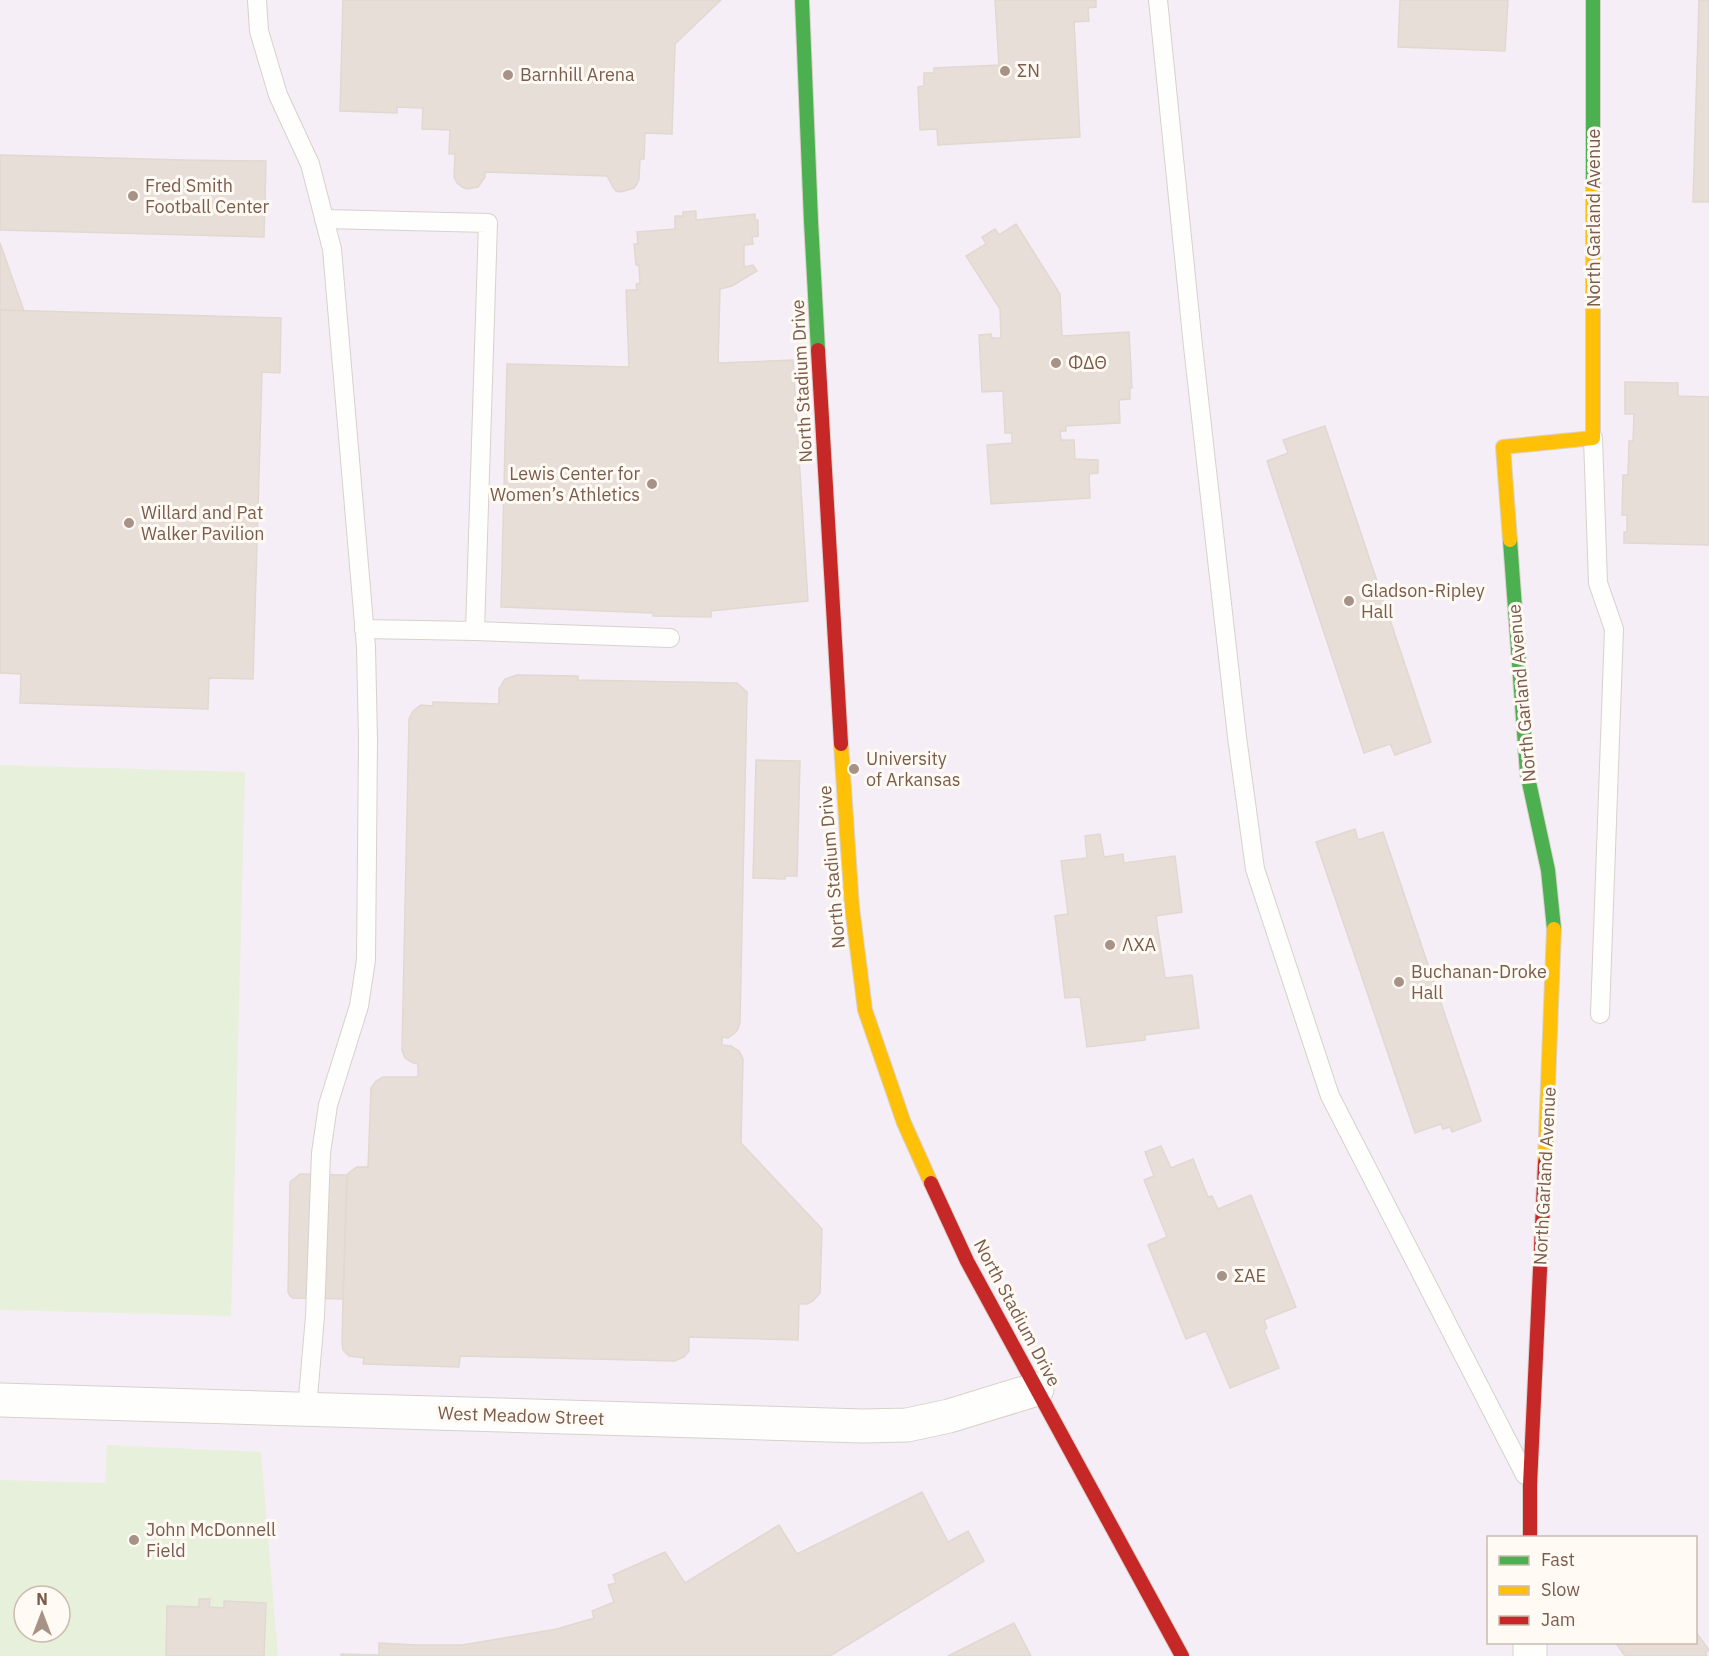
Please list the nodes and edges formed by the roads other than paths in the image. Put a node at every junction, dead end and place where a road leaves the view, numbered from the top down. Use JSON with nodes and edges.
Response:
{"nodes":[{"id":1,"x":257,"y":0,"type":"edge"},
{"id":2,"x":802,"y":0,"type":"edge"},
{"id":3,"x":1158,"y":0,"type":"edge"},
{"id":4,"x":1593,"y":0,"type":"edge"},
{"id":5,"x":324,"y":219,"type":"junction"},
{"id":6,"x":1593,"y":438,"type":"junction"},
{"id":7,"x":364,"y":629,"type":"junction"},
{"id":8,"x":476,"y":631,"type":"junction"},
{"id":9,"x":670,"y":638,"type":"dead end"},
{"id":10,"x":1600,"y":1014,"type":"dead end"},
{"id":11,"x":1037,"y":1389,"type":"junction"},
{"id":12,"x":0,"y":1400,"type":"edge"},
{"id":13,"x":307,"y":1409,"type":"junction"},
{"id":14,"x":1530,"y":1485,"type":"junction"},
{"id":15,"x":1530,"y":1536,"type":"edge"},
{"id":16,"x":1182,"y":1656,"type":"edge"}],
"edges":[{"from":1,"to":5,"type":"lane"},
{"from":2,"to":11,"type":"street","name":"North Stadium Drive"},
{"from":3,"to":14,"type":"lane"},
{"from":4,"to":6,"type":"street","name":"North Garland Avenue"},
{"from":5,"to":7,"type":"lane"},
{"from":5,"to":8,"type":"lane"},
{"from":6,"to":10,"type":"lane"},
{"from":6,"to":14,"type":"street","name":"North Garland Avenue"},
{"from":7,"to":8,"type":"lane"},
{"from":7,"to":13,"type":"lane"},
{"from":8,"to":9,"type":"lane"},
{"from":11,"to":13,"type":"street","name":"West Meadow Street"},
{"from":11,"to":16,"type":"street","name":"North Stadium Drive"},
{"from":12,"to":13,"type":"street","name":"West Meadow Street"},
{"from":14,"to":15,"type":"street","name":"North Garland Avenue"}]}
